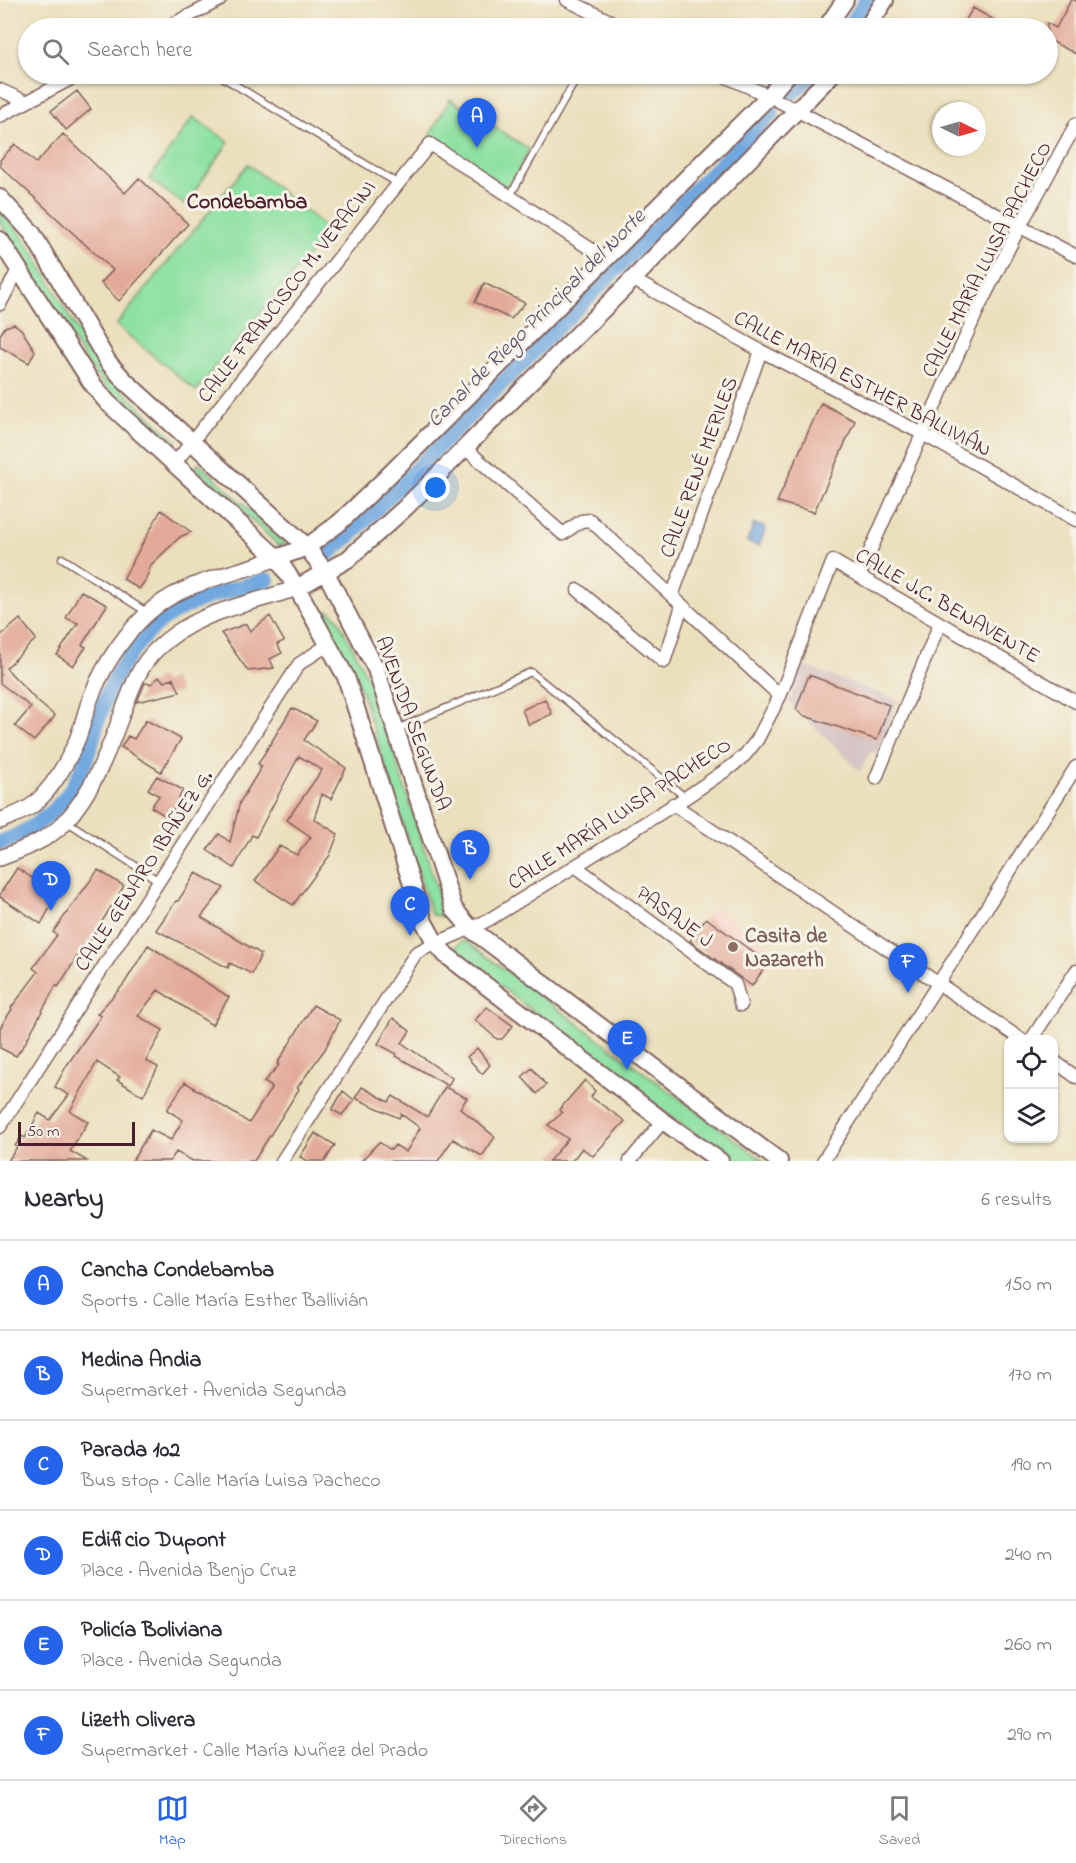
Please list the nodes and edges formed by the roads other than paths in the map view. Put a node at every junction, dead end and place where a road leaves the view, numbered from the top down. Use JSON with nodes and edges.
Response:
{"nodes":[{"id":1,"x":220,"y":0,"type":"edge"},
{"id":2,"x":567,"y":0,"type":"edge"},
{"id":3,"x":845,"y":0,"type":"edge"},
{"id":4,"x":885,"y":0,"type":"edge"},
{"id":5,"x":185,"y":18,"type":"edge"},
{"id":6,"x":596,"y":18,"type":"edge"},
{"id":7,"x":833,"y":18,"type":"edge"},
{"id":8,"x":873,"y":18,"type":"edge"},
{"id":9,"x":61,"y":84,"type":"edge"},
{"id":10,"x":234,"y":84,"type":"edge"},
{"id":11,"x":573,"y":84,"type":"edge"},
{"id":12,"x":742,"y":84,"type":"edge"},
{"id":13,"x":779,"y":84,"type":"edge"},
{"id":14,"x":822,"y":84,"type":"edge"},
{"id":15,"x":0,"y":90,"type":"edge"},
{"id":16,"x":769,"y":96,"type":"junction"},
{"id":17,"x":27,"y":102,"type":"junction"},
{"id":18,"x":796,"y":110,"type":"junction"},
{"id":19,"x":0,"y":116,"type":"edge"},
{"id":20,"x":1076,"y":124,"type":"edge"},
{"id":21,"x":397,"y":183,"type":"junction"},
{"id":22,"x":510,"y":196,"type":"junction"},
{"id":23,"x":0,"y":198,"type":"edge"},
{"id":24,"x":1020,"y":226,"type":"junction"},
{"id":25,"x":0,"y":240,"type":"edge"},
{"id":26,"x":1076,"y":256,"type":"edge"},
{"id":27,"x":606,"y":259,"type":"junction"},
{"id":28,"x":19,"y":268,"type":"junction"},
{"id":29,"x":632,"y":279,"type":"junction"},
{"id":30,"x":0,"y":304,"type":"edge"},
{"id":31,"x":760,"y":351,"type":"junction"},
{"id":32,"x":921,"y":434,"type":"junction"},
{"id":33,"x":192,"y":441,"type":"junction"},
{"id":34,"x":465,"y":448,"type":"junction"},
{"id":35,"x":174,"y":464,"type":"junction"},
{"id":36,"x":1076,"y":520,"type":"edge"},
{"id":37,"x":307,"y":547,"type":"junction"},
{"id":38,"x":62,"y":558,"type":"dead end"},
{"id":39,"x":277,"y":558,"type":"junction"},
{"id":40,"x":833,"y":561,"type":"joint"},
{"id":41,"x":326,"y":573,"type":"junction"},
{"id":42,"x":859,"y":576,"type":"junction"},
{"id":43,"x":297,"y":588,"type":"junction"},
{"id":44,"x":578,"y":590,"type":"dead end"},
{"id":45,"x":672,"y":596,"type":"junction"},
{"id":46,"x":682,"y":606,"type":"junction"},
{"id":47,"x":149,"y":613,"type":"junction"},
{"id":48,"x":940,"y":623,"type":"junction"},
{"id":49,"x":329,"y":644,"type":"junction"},
{"id":50,"x":780,"y":696,"type":"junction"},
{"id":51,"x":1076,"y":702,"type":"edge"},
{"id":52,"x":397,"y":729,"type":"junction"},
{"id":53,"x":1076,"y":767,"type":"edge"},
{"id":54,"x":876,"y":778,"type":"dead end"},
{"id":55,"x":685,"y":798,"type":"junction"},
{"id":56,"x":673,"y":804,"type":"junction"},
{"id":57,"x":0,"y":820,"type":"edge"},
{"id":58,"x":66,"y":821,"type":"junction"},
{"id":59,"x":0,"y":858,"type":"edge"},
{"id":60,"x":575,"y":866,"type":"junction"},
{"id":61,"x":159,"y":881,"type":"junction"},
{"id":62,"x":471,"y":929,"type":"junction"},
{"id":63,"x":435,"y":942,"type":"junction"},
{"id":64,"x":1076,"y":971,"type":"edge"},
{"id":65,"x":938,"y":984,"type":"junction"},
{"id":66,"x":741,"y":1005,"type":"dead end"},
{"id":67,"x":1014,"y":1035,"type":"edge"},
{"id":68,"x":1034,"y":1035,"type":"edge"},
{"id":69,"x":1058,"y":1064,"type":"edge"},
{"id":70,"x":1076,"y":1077,"type":"edge"},
{"id":71,"x":663,"y":1121,"type":"junction"},
{"id":72,"x":0,"y":1127,"type":"edge"},
{"id":73,"x":282,"y":1161,"type":"edge"},
{"id":74,"x":630,"y":1161,"type":"edge"},
{"id":75,"x":720,"y":1161,"type":"edge"},
{"id":76,"x":779,"y":1161,"type":"edge"},
{"id":77,"x":823,"y":1161,"type":"edge"}],
"edges":[{"from":1,"to":5,"type":"street"},
{"from":2,"to":6,"type":"street"},
{"from":3,"to":7,"type":"main road"},
{"from":4,"to":8,"type":"main road"},
{"from":9,"to":17,"type":"street"},
{"from":10,"to":21,"type":"lane"},
{"from":11,"to":22,"type":"lane"},
{"from":12,"to":16,"type":"street"},
{"from":13,"to":16,"type":"main road"},
{"from":14,"to":18,"type":"main road"},
{"from":15,"to":17,"type":"street"},
{"from":16,"to":18,"type":"street"},
{"from":16,"to":27,"type":"main road"},
{"from":17,"to":19,"type":"street"},
{"from":18,"to":24,"type":"street"},
{"from":18,"to":29,"type":"main road"},
{"from":20,"to":24,"type":"street","name":"CALLE MARÍA LUISA PACHECO"},
{"from":21,"to":22,"type":"street","name":"CALLE FRANCISCO M. VERACINI"},
{"from":21,"to":33,"type":"street","name":"CALLE FRANCISCO M. VERACINI"},
{"from":22,"to":27,"type":"street"},
{"from":23,"to":33,"type":"main road","name":"AVENIDA SEGUNDA"},
{"from":24,"to":26,"type":"street"},
{"from":24,"to":32,"type":"street","name":"CALLE MARÍA LUISA PACHECO"},
{"from":25,"to":28,"type":"main road"},
{"from":27,"to":37,"type":"main road"},
{"from":28,"to":30,"type":"street"},
{"from":28,"to":35,"type":"main road"},
{"from":29,"to":31,"type":"street","name":"CALLE MARÍA ESTHER BALLIVIÁN"},
{"from":29,"to":34,"type":"main road"},
{"from":31,"to":32,"type":"street","name":"CALLE MARÍA ESTHER BALLIVIÁN"},
{"from":31,"to":45,"type":"street","name":"CALLE RENÉ MERILES"},
{"from":32,"to":36,"type":"street","name":"CALLE MARÍA ESTHER BALLIVIÁN"},
{"from":32,"to":42,"type":"street","name":"CALLE MARÍA LUISA PACHECO"},
{"from":33,"to":35,"type":"street","name":"CALLE FRANCISCO M. VERACINI"},
{"from":33,"to":37,"type":"main road","name":"AVENIDA SEGUNDA"},
{"from":34,"to":41,"type":"main road"},
{"from":34,"to":45,"type":"street"},
{"from":35,"to":39,"type":"main road"},
{"from":37,"to":39,"type":"main road"},
{"from":37,"to":41,"type":"main road","name":"AVENIDA SEGUNDA"},
{"from":38,"to":47,"type":"lane"},
{"from":39,"to":43,"type":"main road"},
{"from":39,"to":47,"type":"street"},
{"from":40,"to":42,"type":"street","name":"CALLE J.C. BENAVENTE"},
{"from":40,"to":50,"type":"street","name":"CALLE MARÍA LUISA PACHECO"},
{"from":41,"to":43,"type":"main road"},
{"from":41,"to":52,"type":"main road","name":"AVENIDA SEGUNDA"},
{"from":42,"to":48,"type":"street","name":"CALLE J.C. BENAVENTE"},
{"from":43,"to":49,"type":"main road"},
{"from":43,"to":58,"type":"street"},
{"from":44,"to":46,"type":"street"},
{"from":45,"to":46,"type":"street"},
{"from":46,"to":50,"type":"street"},
{"from":47,"to":57,"type":"street"},
{"from":48,"to":51,"type":"street","name":"CALLE J.C. BENAVENTE"},
{"from":48,"to":54,"type":"street"},
{"from":49,"to":61,"type":"street","name":"CALLE GENARO IBAÑEZ G."},
{"from":49,"to":63,"type":"main road"},
{"from":50,"to":55,"type":"street","name":"CALLE MARÍA LUISA PACHECO"},
{"from":52,"to":55,"type":"lane"},
{"from":52,"to":62,"type":"main road","name":"AVENIDA SEGUNDA"},
{"from":53,"to":65,"type":"street"},
{"from":55,"to":56,"type":"street","name":"CALLE MARÍA LUISA PACHECO"},
{"from":56,"to":60,"type":"street","name":"CALLE MARÍA LUISA PACHECO"},
{"from":56,"to":65,"type":"street"},
{"from":58,"to":59,"type":"street"},
{"from":58,"to":61,"type":"lane"},
{"from":60,"to":62,"type":"street","name":"CALLE MARÍA LUISA PACHECO"},
{"from":60,"to":66,"type":"street","name":"PASAJE J"},
{"from":61,"to":72,"type":"street","name":"CALLE GENARO IBAÑEZ G."},
{"from":62,"to":63,"type":"street","name":"CALLE MARÍA LUISA PACHECO"},
{"from":62,"to":76,"type":"main road","name":"AVENIDA SEGUNDA"},
{"from":63,"to":71,"type":"main road"},
{"from":63,"to":73,"type":"street","name":"CALLE MARÍA LUISA PACHECO"},
{"from":64,"to":68,"type":"street"},
{"from":65,"to":67,"type":"street"},
{"from":65,"to":77,"type":"street"},
{"from":69,"to":70,"type":"street"},
{"from":71,"to":74,"type":"street"},
{"from":71,"to":75,"type":"main road"}]}
